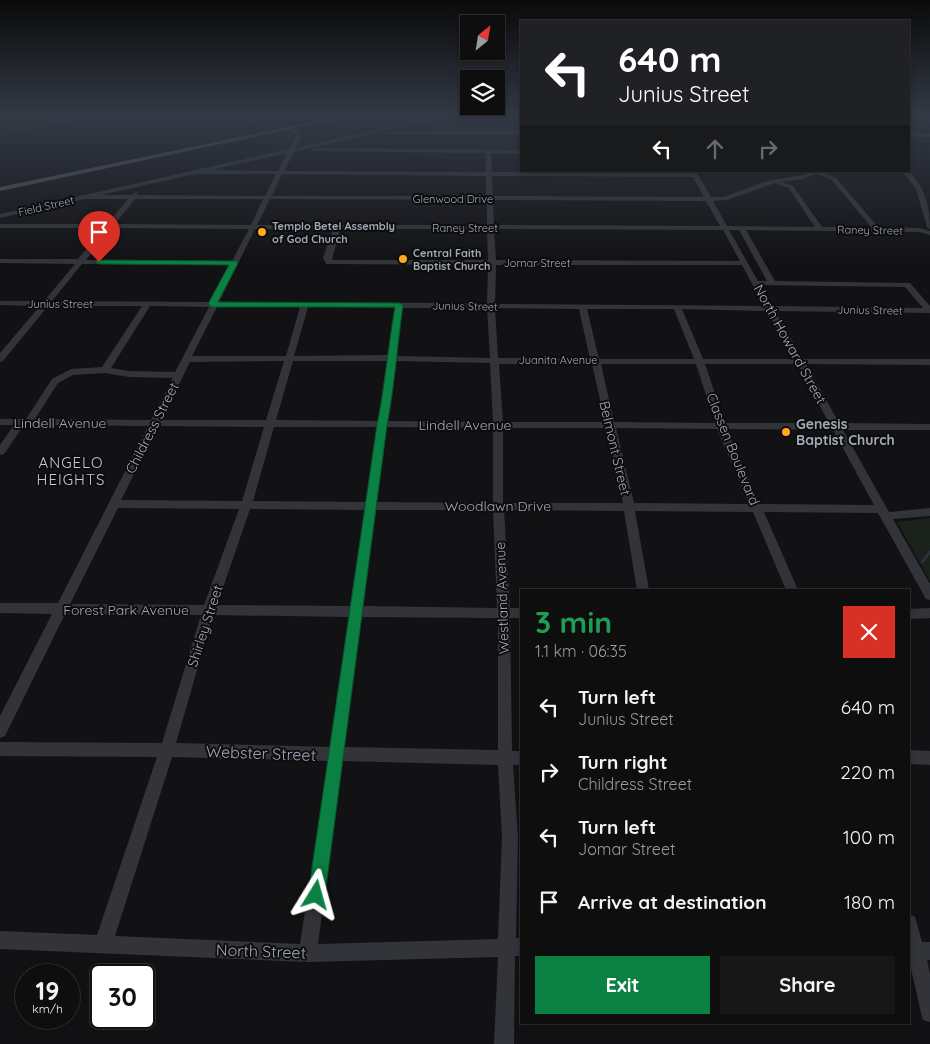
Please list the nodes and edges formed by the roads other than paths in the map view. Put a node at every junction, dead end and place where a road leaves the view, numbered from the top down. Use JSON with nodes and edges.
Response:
{"nodes":[{"id":1,"x":115,"y":165,"type":"edge"},
{"id":2,"x":224,"y":165,"type":"edge"},
{"id":3,"x":284,"y":165,"type":"edge"},
{"id":4,"x":488,"y":165,"type":"edge"},
{"id":5,"x":191,"y":172,"type":"junction"},
{"id":6,"x":817,"y":172,"type":"edge"},
{"id":7,"x":906,"y":172,"type":"edge"},
{"id":8,"x":694,"y":173,"type":"edge"},
{"id":9,"x":279,"y":174,"type":"junction"},
{"id":10,"x":488,"y":174,"type":"junction"},
{"id":11,"x":776,"y":181,"type":"junction"},
{"id":12,"x":146,"y":182,"type":"junction"},
{"id":13,"x":0,"y":189,"type":"edge"},
{"id":14,"x":921,"y":190,"type":"junction"},
{"id":15,"x":930,"y":191,"type":"edge"},
{"id":16,"x":83,"y":197,"type":"junction"},
{"id":17,"x":133,"y":197,"type":"junction"},
{"id":18,"x":266,"y":199,"type":"junction"},
{"id":19,"x":709,"y":199,"type":"junction"},
{"id":20,"x":490,"y":200,"type":"junction"},
{"id":21,"x":929,"y":214,"type":"edge"},
{"id":22,"x":0,"y":216,"type":"edge"},
{"id":23,"x":0,"y":226,"type":"edge"},
{"id":24,"x":109,"y":226,"type":"junction"},
{"id":25,"x":252,"y":226,"type":"junction"},
{"id":26,"x":930,"y":227,"type":"edge"},
{"id":27,"x":337,"y":228,"type":"junction"},
{"id":28,"x":490,"y":228,"type":"junction"},
{"id":29,"x":725,"y":228,"type":"junction"},
{"id":30,"x":741,"y":228,"type":"junction"},
{"id":31,"x":820,"y":229,"type":"junction"},
{"id":32,"x":876,"y":229,"type":"junction"},
{"id":33,"x":930,"y":233,"type":"edge"},
{"id":34,"x":0,"y":261,"type":"edge"},
{"id":35,"x":80,"y":262,"type":"junction"},
{"id":36,"x":234,"y":263,"type":"junction"},
{"id":37,"x":492,"y":263,"type":"junction"},
{"id":38,"x":745,"y":263,"type":"junction"},
{"id":39,"x":756,"y":283,"type":"junction"},
{"id":40,"x":772,"y":283,"type":"junction"},
{"id":41,"x":0,"y":304,"type":"edge"},
{"id":42,"x":46,"y":304,"type":"junction"},
{"id":43,"x":147,"y":304,"type":"junction"},
{"id":44,"x":212,"y":304,"type":"junction"},
{"id":45,"x":305,"y":305,"type":"junction"},
{"id":46,"x":399,"y":305,"type":"junction"},
{"id":47,"x":491,"y":306,"type":"junction"},
{"id":48,"x":583,"y":306,"type":"junction"},
{"id":49,"x":676,"y":307,"type":"junction"},
{"id":50,"x":770,"y":308,"type":"junction"},
{"id":51,"x":930,"y":311,"type":"edge"},
{"id":52,"x":391,"y":358,"type":"junction"},
{"id":53,"x":0,"y":359,"type":"edge"},
{"id":54,"x":186,"y":359,"type":"junction"},
{"id":55,"x":290,"y":359,"type":"junction"},
{"id":56,"x":495,"y":360,"type":"junction"},
{"id":57,"x":594,"y":360,"type":"junction"},
{"id":58,"x":700,"y":362,"type":"junction"},
{"id":59,"x":800,"y":362,"type":"junction"},
{"id":60,"x":930,"y":362,"type":"edge"},
{"id":61,"x":105,"y":370,"type":"junction"},
{"id":62,"x":178,"y":375,"type":"junction"},
{"id":63,"x":0,"y":422,"type":"edge"},
{"id":64,"x":24,"y":423,"type":"junction"},
{"id":65,"x":154,"y":423,"type":"junction"},
{"id":66,"x":271,"y":425,"type":"junction"},
{"id":67,"x":382,"y":425,"type":"junction"},
{"id":68,"x":498,"y":425,"type":"junction"},
{"id":69,"x":610,"y":426,"type":"junction"},
{"id":70,"x":721,"y":426,"type":"junction"},
{"id":71,"x":930,"y":426,"type":"edge"},
{"id":72,"x":836,"y":427,"type":"junction"},
{"id":73,"x":0,"y":452,"type":"edge"},
{"id":74,"x":113,"y":504,"type":"junction"},
{"id":75,"x":246,"y":505,"type":"junction"},
{"id":76,"x":371,"y":506,"type":"junction"},
{"id":77,"x":498,"y":506,"type":"junction"},
{"id":78,"x":629,"y":507,"type":"junction"},
{"id":79,"x":757,"y":508,"type":"junction"},
{"id":80,"x":884,"y":512,"type":"junction"},
{"id":81,"x":930,"y":512,"type":"edge"},
{"id":82,"x":643,"y":589,"type":"edge"},
{"id":83,"x":792,"y":589,"type":"edge"},
{"id":84,"x":930,"y":595,"type":"edge"},
{"id":85,"x":0,"y":608,"type":"edge"},
{"id":86,"x":209,"y":609,"type":"junction"},
{"id":87,"x":61,"y":610,"type":"junction"},
{"id":88,"x":356,"y":610,"type":"junction"},
{"id":89,"x":504,"y":613,"type":"junction"},
{"id":90,"x":520,"y":613,"type":"edge"},
{"id":91,"x":930,"y":613,"type":"edge"},
{"id":92,"x":910,"y":614,"type":"edge"},
{"id":93,"x":0,"y":731,"type":"edge"},
{"id":94,"x":0,"y":749,"type":"edge"},
{"id":95,"x":167,"y":750,"type":"junction"},
{"id":96,"x":336,"y":755,"type":"junction"},
{"id":97,"x":910,"y":757,"type":"edge"},
{"id":98,"x":505,"y":758,"type":"junction"},
{"id":99,"x":520,"y":758,"type":"edge"},
{"id":100,"x":930,"y":758,"type":"edge"},
{"id":101,"x":910,"y":926,"type":"edge"},
{"id":102,"x":0,"y":940,"type":"edge"},
{"id":103,"x":103,"y":945,"type":"junction"},
{"id":104,"x":514,"y":946,"type":"edge"},
{"id":105,"x":918,"y":951,"type":"edge"},
{"id":106,"x":308,"y":953,"type":"junction"},
{"id":107,"x":930,"y":1013,"type":"edge"},
{"id":108,"x":504,"y":1044,"type":"edge"}],
"edges":[{"from":1,"to":13,"type":"main road"},
{"from":2,"to":5,"type":"street","name":"Field Street"},
{"from":3,"to":9,"type":"street","name":"Childress Street"},
{"from":4,"to":10,"type":"street","name":"Westland Avenue"},
{"from":5,"to":9,"type":"street"},
{"from":5,"to":12,"type":"street","name":"Field Street"},
{"from":6,"to":11,"type":"street","name":"Glenwood Drive"},
{"from":6,"to":32,"type":"street"},
{"from":7,"to":14,"type":"street"},
{"from":8,"to":10,"type":"street"},
{"from":8,"to":19,"type":"street","name":"North Howard Street"},
{"from":9,"to":10,"type":"street"},
{"from":9,"to":18,"type":"street","name":"Childress Street"},
{"from":10,"to":20,"type":"street","name":"Westland Avenue"},
{"from":11,"to":19,"type":"street","name":"Glenwood Drive"},
{"from":11,"to":31,"type":"street"},
{"from":12,"to":16,"type":"street","name":"Field Street"},
{"from":12,"to":17,"type":"street"},
{"from":14,"to":15,"type":"street"},
{"from":14,"to":21,"type":"street"},
{"from":16,"to":17,"type":"street","name":"Glenwood Drive"},
{"from":16,"to":22,"type":"street","name":"Field Street"},
{"from":17,"to":18,"type":"street","name":"Glenwood Drive"},
{"from":17,"to":24,"type":"street"},
{"from":18,"to":20,"type":"street","name":"Glenwood Drive"},
{"from":18,"to":25,"type":"street","name":"Childress Street"},
{"from":19,"to":20,"type":"street","name":"Glenwood Drive"},
{"from":19,"to":29,"type":"street","name":"North Howard Street"},
{"from":20,"to":28,"type":"street","name":"Westland Avenue"},
{"from":21,"to":26,"type":"street"},
{"from":23,"to":24,"type":"street","name":"Raney Street"},
{"from":24,"to":25,"type":"street","name":"Raney Street"},
{"from":24,"to":35,"type":"street"},
{"from":25,"to":27,"type":"street","name":"Raney Street"},
{"from":25,"to":36,"type":"street","name":"Childress Street"},
{"from":27,"to":28,"type":"street","name":"Raney Street"},
{"from":27,"to":37,"type":"street","name":"Jomar Street"},
{"from":28,"to":29,"type":"street","name":"Raney Street"},
{"from":28,"to":37,"type":"street","name":"Westland Avenue"},
{"from":29,"to":30,"type":"street","name":"Raney Street"},
{"from":29,"to":38,"type":"street","name":"North Howard Street"},
{"from":30,"to":31,"type":"street","name":"Raney Street"},
{"from":30,"to":40,"type":"street"},
{"from":31,"to":32,"type":"street","name":"Raney Street"},
{"from":32,"to":33,"type":"street","name":"Raney Street"},
{"from":34,"to":35,"type":"street"},
{"from":35,"to":36,"type":"street"},
{"from":35,"to":42,"type":"street"},
{"from":36,"to":44,"type":"street","name":"Childress Street"},
{"from":37,"to":38,"type":"street","name":"Jomar Street"},
{"from":37,"to":47,"type":"street","name":"Westland Avenue"},
{"from":38,"to":39,"type":"street","name":"North Howard Street"},
{"from":39,"to":40,"type":"street"},
{"from":39,"to":50,"type":"street","name":"North Howard Street"},
{"from":40,"to":51,"type":"street"},
{"from":41,"to":42,"type":"street","name":"Junius Street"},
{"from":42,"to":43,"type":"street","name":"Junius Street"},
{"from":42,"to":53,"type":"street"},
{"from":43,"to":44,"type":"street","name":"Junius Street"},
{"from":43,"to":61,"type":"street"},
{"from":44,"to":45,"type":"street","name":"Junius Street"},
{"from":44,"to":54,"type":"street","name":"Childress Street"},
{"from":45,"to":46,"type":"street","name":"Junius Street"},
{"from":45,"to":55,"type":"street","name":"Shirley Street"},
{"from":46,"to":47,"type":"street","name":"Junius Street"},
{"from":46,"to":52,"type":"street"},
{"from":47,"to":48,"type":"street","name":"Junius Street"},
{"from":47,"to":56,"type":"street","name":"Westland Avenue"},
{"from":48,"to":49,"type":"street","name":"Junius Street"},
{"from":48,"to":57,"type":"street","name":"Belmont Street"},
{"from":49,"to":50,"type":"street","name":"Junius Street"},
{"from":49,"to":58,"type":"street","name":"Classen Boulevard"},
{"from":50,"to":51,"type":"street","name":"Junius Street"},
{"from":50,"to":59,"type":"street","name":"North Howard Street"},
{"from":52,"to":55,"type":"street","name":"Juanita Avenue"},
{"from":52,"to":56,"type":"street","name":"Juanita Avenue"},
{"from":52,"to":67,"type":"street"},
{"from":54,"to":55,"type":"street","name":"Juanita Avenue"},
{"from":54,"to":62,"type":"street","name":"Childress Street"},
{"from":55,"to":66,"type":"street","name":"Shirley Street"},
{"from":56,"to":57,"type":"street","name":"Juanita Avenue"},
{"from":56,"to":68,"type":"street","name":"Westland Avenue"},
{"from":57,"to":58,"type":"street","name":"Juanita Avenue"},
{"from":57,"to":69,"type":"street","name":"Belmont Street"},
{"from":58,"to":59,"type":"street","name":"Juanita Avenue"},
{"from":58,"to":70,"type":"street","name":"Classen Boulevard"},
{"from":59,"to":60,"type":"street","name":"Juanita Avenue"},
{"from":59,"to":72,"type":"street","name":"North Howard Street"},
{"from":61,"to":62,"type":"street"},
{"from":61,"to":64,"type":"street"},
{"from":62,"to":65,"type":"street","name":"Childress Street"},
{"from":63,"to":64,"type":"street","name":"Lindell Avenue"},
{"from":64,"to":65,"type":"street","name":"Lindell Avenue"},
{"from":64,"to":73,"type":"street"},
{"from":65,"to":66,"type":"street","name":"Lindell Avenue"},
{"from":65,"to":74,"type":"street","name":"Childress Street"},
{"from":66,"to":67,"type":"street","name":"Lindell Avenue"},
{"from":66,"to":75,"type":"street","name":"Shirley Street"},
{"from":67,"to":68,"type":"street","name":"Lindell Avenue"},
{"from":67,"to":76,"type":"street"},
{"from":68,"to":69,"type":"street","name":"Lindell Avenue"},
{"from":68,"to":77,"type":"street","name":"Westland Avenue"},
{"from":69,"to":70,"type":"street","name":"Lindell Avenue"},
{"from":69,"to":78,"type":"street","name":"Belmont Street"},
{"from":70,"to":72,"type":"street","name":"Lindell Avenue"},
{"from":70,"to":79,"type":"street","name":"Classen Boulevard"},
{"from":71,"to":72,"type":"street","name":"Lindell Avenue"},
{"from":72,"to":80,"type":"street","name":"North Howard Street"},
{"from":74,"to":75,"type":"street","name":"Woodlawn Drive"},
{"from":74,"to":87,"type":"street","name":"Childress Street"},
{"from":75,"to":76,"type":"street","name":"Woodlawn Drive"},
{"from":75,"to":86,"type":"street","name":"Shirley Street"},
{"from":76,"to":77,"type":"street","name":"Woodlawn Drive"},
{"from":76,"to":88,"type":"street"},
{"from":77,"to":78,"type":"street","name":"Woodlawn Drive"},
{"from":77,"to":89,"type":"street","name":"Westland Avenue"},
{"from":78,"to":79,"type":"street","name":"Woodlawn Drive"},
{"from":78,"to":82,"type":"street","name":"Belmont Street"},
{"from":79,"to":80,"type":"street","name":"Woodlawn Drive"},
{"from":79,"to":83,"type":"street","name":"Classen Boulevard"},
{"from":80,"to":81,"type":"street","name":"Woodlawn Drive"},
{"from":80,"to":84,"type":"street","name":"North Howard Street"},
{"from":85,"to":87,"type":"street","name":"Forest Park Avenue"},
{"from":86,"to":87,"type":"street","name":"Forest Park Avenue"},
{"from":86,"to":88,"type":"street","name":"Forest Park Avenue"},
{"from":86,"to":95,"type":"street","name":"Shirley Street"},
{"from":87,"to":93,"type":"street","name":"Childress Street"},
{"from":88,"to":89,"type":"street","name":"Forest Park Avenue"},
{"from":88,"to":96,"type":"street"},
{"from":89,"to":90,"type":"street","name":"Forest Park Avenue"},
{"from":89,"to":98,"type":"street","name":"Westland Avenue"},
{"from":91,"to":92,"type":"street"},
{"from":94,"to":95,"type":"street","name":"Webster Street"},
{"from":95,"to":96,"type":"street","name":"Webster Street"},
{"from":95,"to":103,"type":"street","name":"Shirley Street"},
{"from":96,"to":98,"type":"street","name":"Webster Street"},
{"from":96,"to":106,"type":"street"},
{"from":97,"to":100,"type":"street"},
{"from":98,"to":99,"type":"street","name":"Webster Street"},
{"from":98,"to":104,"type":"street","name":"Westland Avenue"},
{"from":101,"to":105,"type":"street"},
{"from":102,"to":103,"type":"street","name":"North Street"},
{"from":103,"to":106,"type":"street","name":"North Street"},
{"from":104,"to":106,"type":"street","name":"North Street"},
{"from":104,"to":108,"type":"street","name":"Westland Avenue"},
{"from":105,"to":107,"type":"street"}]}
